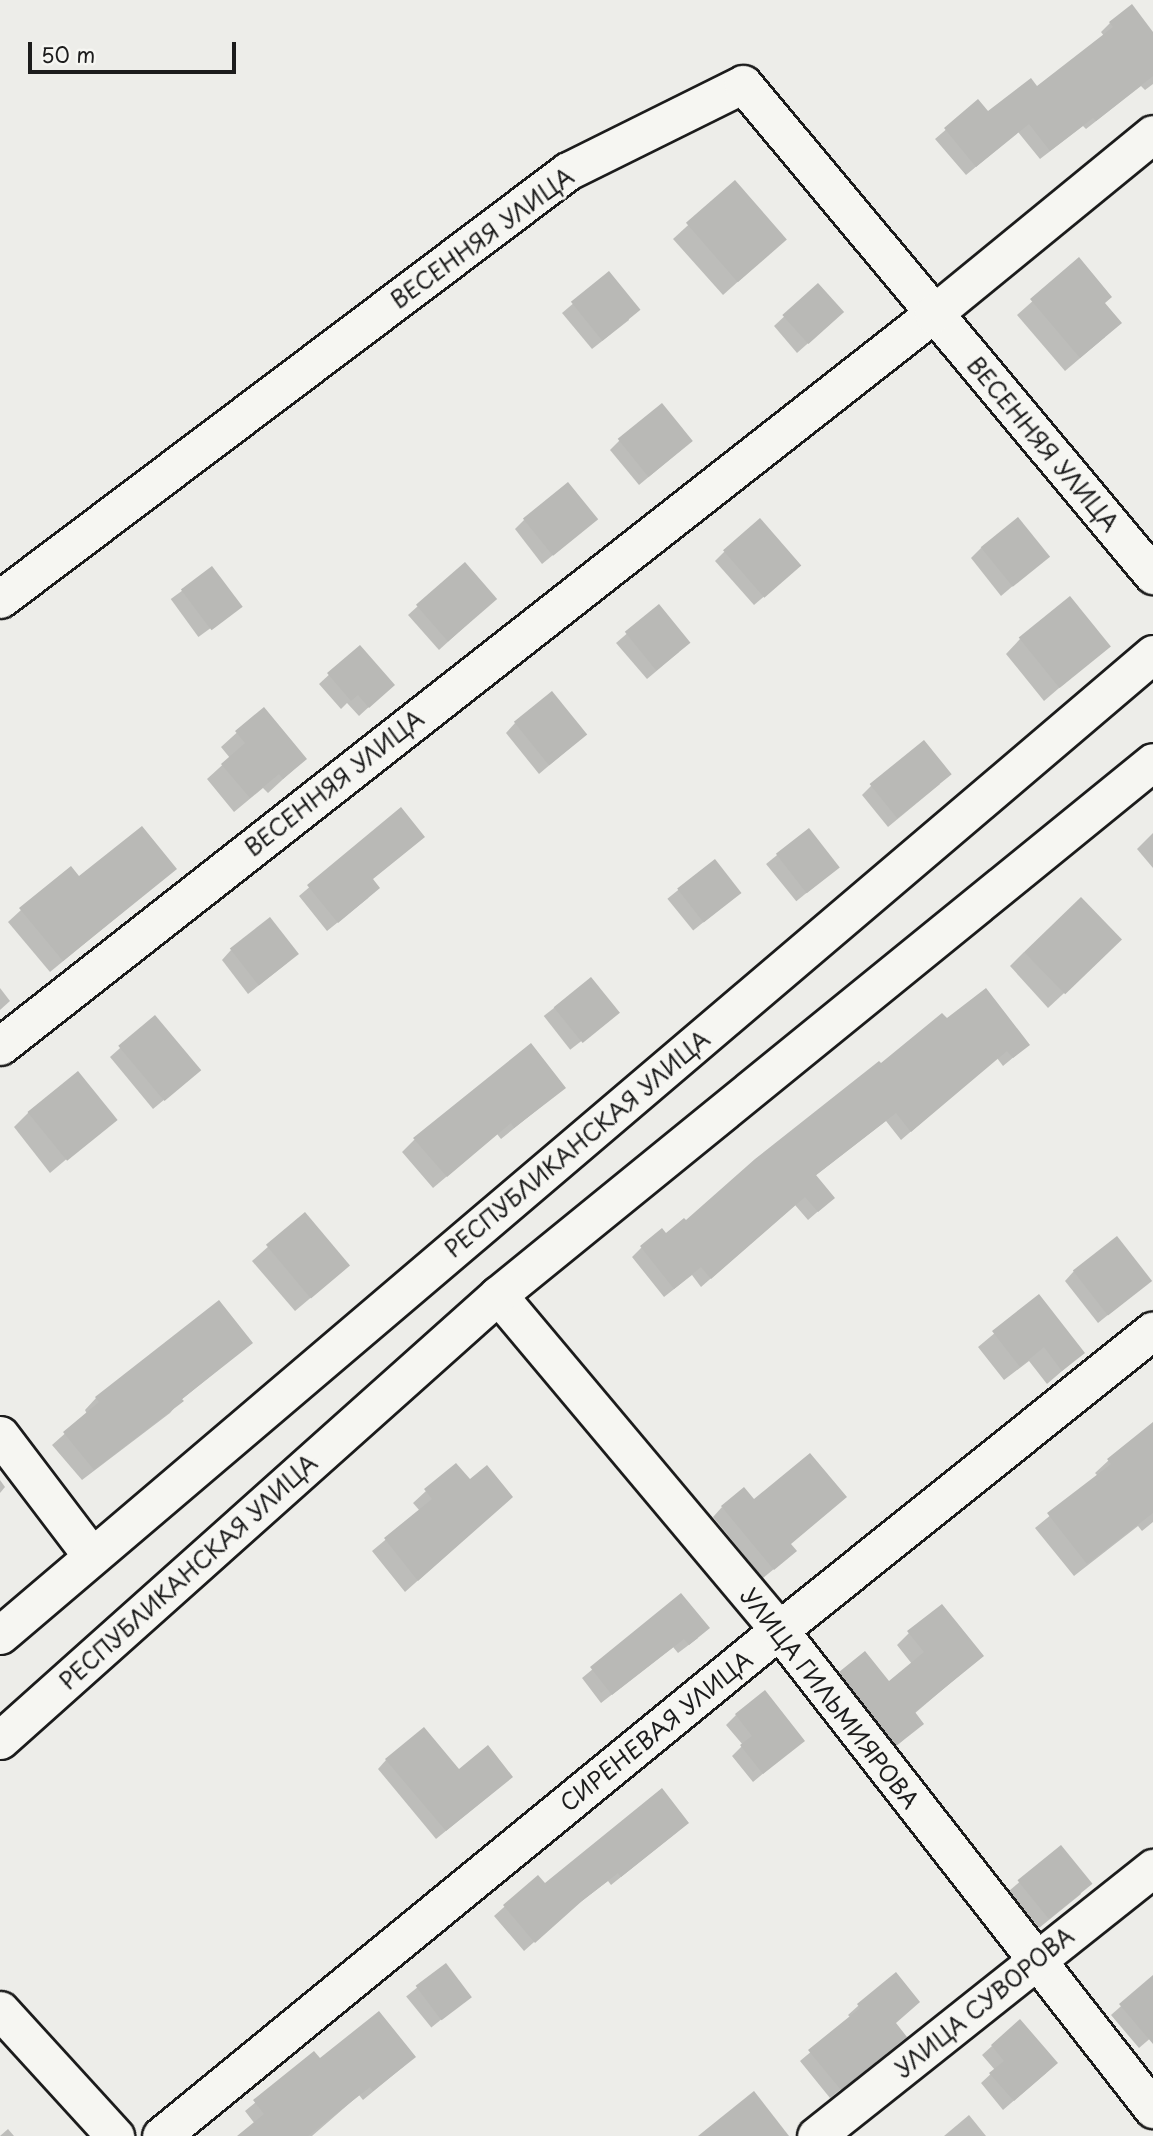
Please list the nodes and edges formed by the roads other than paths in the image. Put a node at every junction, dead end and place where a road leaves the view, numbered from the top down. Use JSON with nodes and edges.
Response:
{"nodes":[{"id":1,"x":1153,"y":134,"type":"edge"},
{"id":2,"x":933,"y":314,"type":"junction"},
{"id":3,"x":1153,"y":575,"type":"edge"},
{"id":4,"x":0,"y":599,"type":"edge"},
{"id":5,"x":1153,"y":654,"type":"edge"},
{"id":6,"x":1153,"y":762,"type":"edge"},
{"id":7,"x":0,"y":1046,"type":"edge"},
{"id":8,"x":498,"y":1294,"type":"junction"},
{"id":9,"x":1153,"y":1330,"type":"edge"},
{"id":10,"x":0,"y":1435,"type":"edge"},
{"id":11,"x":92,"y":1556,"type":"junction"},
{"id":12,"x":779,"y":1630,"type":"junction"},
{"id":13,"x":0,"y":1635,"type":"edge"},
{"id":14,"x":0,"y":1740,"type":"edge"},
{"id":15,"x":1153,"y":1868,"type":"edge"},
{"id":16,"x":1035,"y":1961,"type":"junction"},
{"id":17,"x":0,"y":2010,"type":"edge"},
{"id":18,"x":1153,"y":2109,"type":"edge"},
{"id":19,"x":115,"y":2136,"type":"edge"},
{"id":20,"x":161,"y":2136,"type":"edge"},
{"id":21,"x":816,"y":2136,"type":"edge"}],
"edges":[{"from":1,"to":2,"type":"street","name":"ВЕСЕННЯЯ УЛИЦА"},
{"from":2,"to":3,"type":"street","name":"ВЕСЕННЯЯ УЛИЦА"},
{"from":2,"to":4,"type":"street","name":"ВЕСЕННЯЯ УЛИЦА"},
{"from":2,"to":7,"type":"street","name":"ВЕСЕННЯЯ УЛИЦА"},
{"from":5,"to":11,"type":"street","name":"РЕСПУБЛИКАНСКАЯ УЛИЦА"},
{"from":6,"to":8,"type":"street","name":"РЕСПУБЛИКАНСКАЯ УЛИЦА"},
{"from":8,"to":12,"type":"street","name":"УЛИЦА ГИЛЬМИЯРОВА"},
{"from":8,"to":14,"type":"street","name":"РЕСПУБЛИКАНСКАЯ УЛИЦА"},
{"from":9,"to":12,"type":"street","name":"СИРЕНЕВАЯ УЛИЦА"},
{"from":10,"to":11,"type":"street"},
{"from":11,"to":13,"type":"street","name":"РЕСПУБЛИКАНСКАЯ УЛИЦА"},
{"from":12,"to":16,"type":"street","name":"УЛИЦА ГИЛЬМИЯРОВА"},
{"from":12,"to":20,"type":"street","name":"СИРЕНЕВАЯ УЛИЦА"},
{"from":15,"to":16,"type":"street","name":"УЛИЦА СУВОРОВА"},
{"from":16,"to":18,"type":"street","name":"УЛИЦА ГИЛЬМИЯРОВА"},
{"from":16,"to":21,"type":"street","name":"УЛИЦА СУВОРОВА"},
{"from":17,"to":19,"type":"street"}]}
